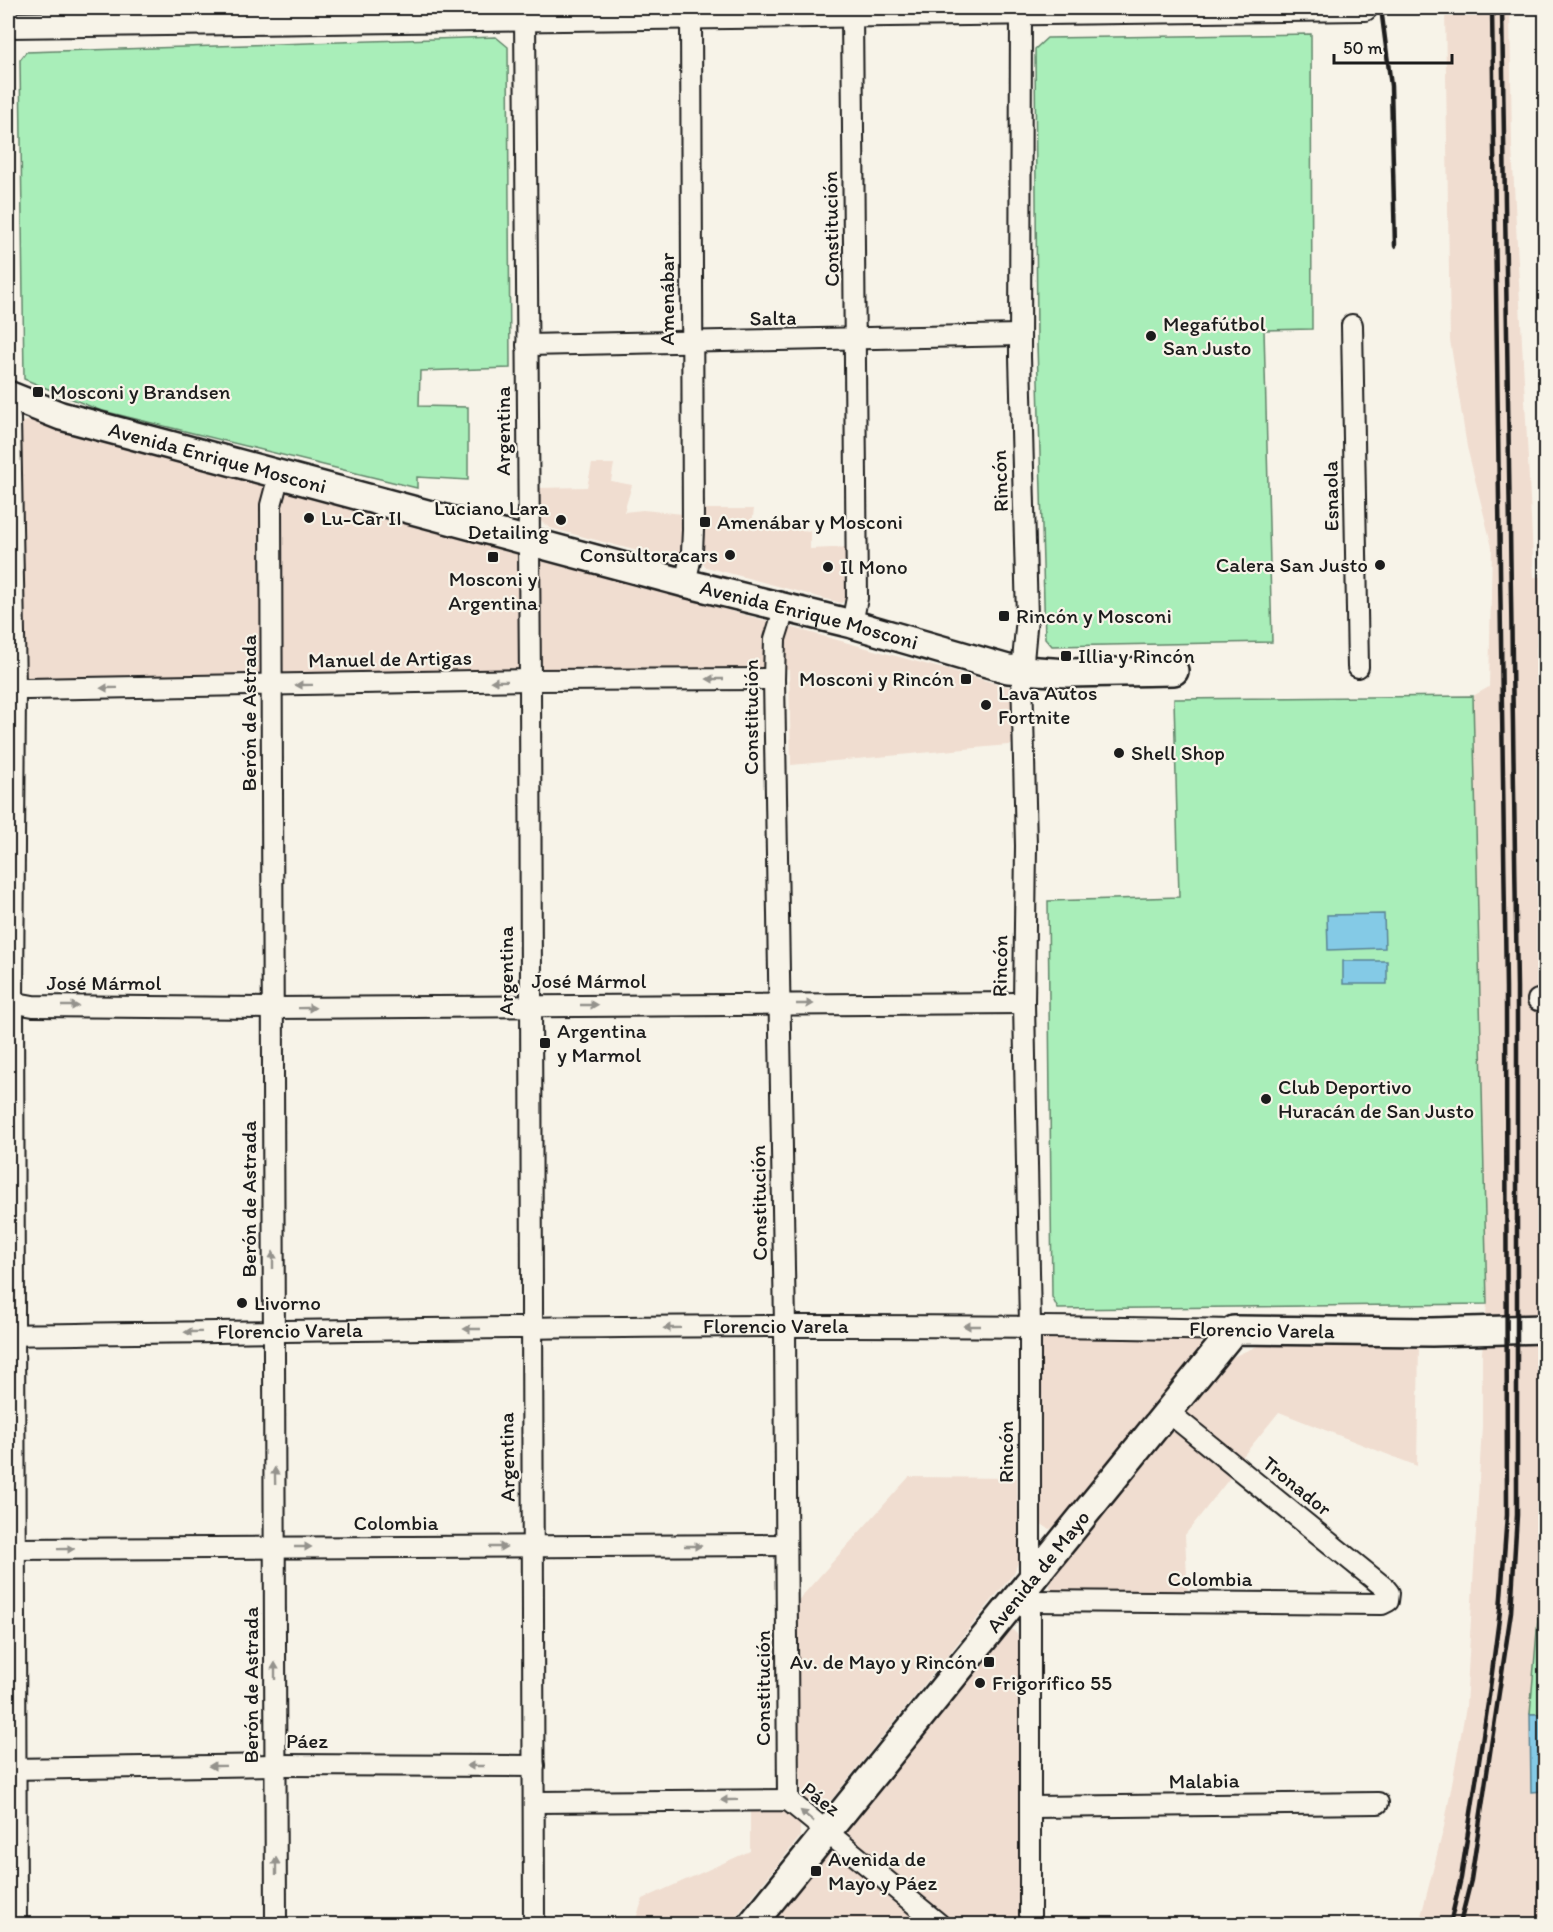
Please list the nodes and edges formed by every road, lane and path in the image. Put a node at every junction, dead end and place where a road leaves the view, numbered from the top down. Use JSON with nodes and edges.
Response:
{"nodes":[{"id":1,"x":1365,"y":8,"type":"edge"},
{"id":2,"x":1021,"y":9,"type":"edge"},
{"id":3,"x":852,"y":12,"type":"junction"},
{"id":4,"x":691,"y":15,"type":"junction"},
{"id":5,"x":525,"y":17,"type":"junction"},
{"id":6,"x":8,"y":25,"type":"edge"},
{"id":7,"x":1352,"y":325,"type":"dead end"},
{"id":8,"x":1020,"y":335,"type":"junction"},
{"id":9,"x":857,"y":339,"type":"junction"},
{"id":10,"x":691,"y":344,"type":"junction"},
{"id":11,"x":526,"y":345,"type":"junction"},
{"id":12,"x":8,"y":395,"type":"edge"},
{"id":13,"x":8,"y":419,"type":"edge"},
{"id":14,"x":279,"y":475,"type":"junction"},
{"id":15,"x":529,"y":540,"type":"junction"},
{"id":16,"x":685,"y":583,"type":"junction"},
{"id":17,"x":785,"y":607,"type":"junction"},
{"id":18,"x":852,"y":624,"type":"junction"},
{"id":19,"x":1358,"y":667,"type":"dead end"},
{"id":20,"x":1174,"y":671,"type":"dead end"},
{"id":21,"x":1022,"y":672,"type":"junction"},
{"id":22,"x":774,"y":679,"type":"junction"},
{"id":23,"x":530,"y":680,"type":"junction"},
{"id":24,"x":10,"y":686,"type":"edge"},
{"id":25,"x":273,"y":686,"type":"junction"},
{"id":26,"x":9,"y":1002,"type":"edge"},
{"id":27,"x":1024,"y":1003,"type":"junction"},
{"id":28,"x":780,"y":1004,"type":"junction"},
{"id":29,"x":530,"y":1005,"type":"junction"},
{"id":30,"x":273,"y":1008,"type":"junction"},
{"id":31,"x":1030,"y":1325,"type":"junction"},
{"id":32,"x":785,"y":1326,"type":"junction"},
{"id":33,"x":530,"y":1329,"type":"junction"},
{"id":34,"x":1545,"y":1329,"type":"edge"},
{"id":35,"x":273,"y":1330,"type":"junction"},
{"id":36,"x":1234,"y":1330,"type":"junction"},
{"id":37,"x":10,"y":1335,"type":"edge"},
{"id":38,"x":1167,"y":1411,"type":"junction"},
{"id":39,"x":785,"y":1545,"type":"junction"},
{"id":40,"x":532,"y":1546,"type":"junction"},
{"id":41,"x":276,"y":1547,"type":"junction"},
{"id":42,"x":10,"y":1549,"type":"edge"},
{"id":43,"x":1030,"y":1591,"type":"junction"},
{"id":44,"x":1388,"y":1602,"type":"joint"},
{"id":45,"x":275,"y":1765,"type":"junction"},
{"id":46,"x":534,"y":1766,"type":"junction"},
{"id":47,"x":11,"y":1769,"type":"edge"},
{"id":48,"x":788,"y":1800,"type":"junction"},
{"id":49,"x":535,"y":1802,"type":"junction"},
{"id":50,"x":1378,"y":1803,"type":"dead end"},
{"id":51,"x":1031,"y":1807,"type":"junction"},
{"id":52,"x":826,"y":1832,"type":"junction"},
{"id":53,"x":14,"y":1924,"type":"edge"},
{"id":54,"x":276,"y":1924,"type":"edge"},
{"id":55,"x":534,"y":1924,"type":"edge"},
{"id":56,"x":752,"y":1924,"type":"edge"},
{"id":57,"x":939,"y":1924,"type":"edge"},
{"id":58,"x":1030,"y":1924,"type":"edge"}],
"edges":[{"from":1,"to":2,"type":"street"},
{"from":2,"to":3,"type":"street"},
{"from":2,"to":8,"type":"street","name":"Rincón"},
{"from":3,"to":4,"type":"street"},
{"from":3,"to":9,"type":"street","name":"Constitución"},
{"from":4,"to":5,"type":"street"},
{"from":4,"to":10,"type":"street","name":"Amenábar"},
{"from":5,"to":6,"type":"street"},
{"from":5,"to":11,"type":"street","name":"Argentina"},
{"from":7,"to":19,"type":"street","name":"Esnaola"},
{"from":8,"to":9,"type":"street","name":"Salta"},
{"from":8,"to":21,"type":"street","name":"Rincón"},
{"from":9,"to":10,"type":"street","name":"Salta"},
{"from":9,"to":18,"type":"street","name":"Constitución"},
{"from":10,"to":11,"type":"street","name":"Salta"},
{"from":10,"to":16,"type":"street","name":"Amenábar"},
{"from":11,"to":15,"type":"street","name":"Argentina"},
{"from":12,"to":14,"type":"main road","name":"Avenida Enrique Mosconi"},
{"from":13,"to":24,"type":"street"},
{"from":14,"to":15,"type":"main road","name":"Avenida Enrique Mosconi"},
{"from":14,"to":25,"type":"street","name":"Berón de Astrada"},
{"from":15,"to":16,"type":"main road","name":"Avenida Enrique Mosconi"},
{"from":15,"to":23,"type":"street","name":"Argentina"},
{"from":16,"to":17,"type":"main road","name":"Avenida Enrique Mosconi"},
{"from":17,"to":18,"type":"main road","name":"Avenida Enrique Mosconi"},
{"from":17,"to":22,"type":"street","name":"Constitución"},
{"from":18,"to":21,"type":"main road","name":"Avenida Enrique Mosconi"},
{"from":20,"to":21,"type":"main road","name":"Avenida Enrique Mosconi"},
{"from":21,"to":27,"type":"street","name":"Rincón"},
{"from":22,"to":23,"type":"street","name":"Manuel de Artigas","one_way":true},
{"from":22,"to":28,"type":"street","name":"Constitución"},
{"from":23,"to":25,"type":"street","name":"Manuel de Artigas","one_way":true},
{"from":23,"to":29,"type":"street","name":"Argentina"},
{"from":25,"to":24,"type":"street","name":"Manuel de Artigas","one_way":true},
{"from":24,"to":26,"type":"street"},
{"from":25,"to":30,"type":"street","name":"Berón de Astrada"},
{"from":26,"to":30,"type":"street","name":"José Mármol","one_way":true},
{"from":26,"to":37,"type":"street"},
{"from":28,"to":27,"type":"street","name":"José Mármol","one_way":true},
{"from":27,"to":31,"type":"street","name":"Rincón"},
{"from":29,"to":28,"type":"street","name":"José Mármol","one_way":true},
{"from":28,"to":32,"type":"street","name":"Constitución"},
{"from":30,"to":29,"type":"street","name":"José Mármol","one_way":true},
{"from":29,"to":33,"type":"street","name":"Argentina"},
{"from":35,"to":30,"type":"street","name":"Berón de Astrada","one_way":true},
{"from":31,"to":32,"type":"street","name":"Florencio Varela","one_way":true},
{"from":31,"to":36,"type":"street","name":"Florencio Varela"},
{"from":31,"to":43,"type":"street","name":"Rincón"},
{"from":32,"to":33,"type":"street","name":"Florencio Varela","one_way":true},
{"from":32,"to":39,"type":"street","name":"Constitución"},
{"from":33,"to":35,"type":"street","name":"Florencio Varela","one_way":true},
{"from":33,"to":40,"type":"street","name":"Argentina"},
{"from":34,"to":36,"type":"main road","name":"Florencio Varela"},
{"from":35,"to":37,"type":"street","name":"Florencio Varela","one_way":true},
{"from":41,"to":35,"type":"street","name":"Berón de Astrada","one_way":true},
{"from":36,"to":38,"type":"main road","name":"Avenida de Mayo"},
{"from":37,"to":42,"type":"street"},
{"from":38,"to":43,"type":"main road","name":"Avenida de Mayo"},
{"from":38,"to":44,"type":"street","name":"Tronador"},
{"from":40,"to":39,"type":"street","name":"Colombia","one_way":true},
{"from":39,"to":48,"type":"street","name":"Constitución"},
{"from":41,"to":40,"type":"street","name":"Colombia","one_way":true},
{"from":40,"to":46,"type":"street","name":"Argentina"},
{"from":42,"to":41,"type":"street","name":"Colombia","one_way":true},
{"from":45,"to":41,"type":"street","name":"Berón de Astrada","one_way":true},
{"from":42,"to":47,"type":"street"},
{"from":43,"to":44,"type":"street","name":"Colombia"},
{"from":43,"to":51,"type":"street","name":"Rincón"},
{"from":43,"to":52,"type":"main road","name":"Avenida de Mayo"},
{"from":46,"to":45,"type":"street","name":"Páez","one_way":true},
{"from":45,"to":47,"type":"street","name":"Páez","one_way":true},
{"from":54,"to":45,"type":"street","name":"Berón de Astrada","one_way":true},
{"from":46,"to":49,"type":"street","name":"Argentina"},
{"from":47,"to":53,"type":"street"},
{"from":48,"to":49,"type":"street","name":"Páez","one_way":true},
{"from":52,"to":48,"type":"street","name":"Páez","one_way":true},
{"from":49,"to":55,"type":"street","name":"Argentina"},
{"from":50,"to":51,"type":"street","name":"Malabia"},
{"from":51,"to":58,"type":"street","name":"Rincón"},
{"from":52,"to":56,"type":"main road","name":"Avenida de Mayo"},
{"from":52,"to":57,"type":"street","name":"Páez"}]}
